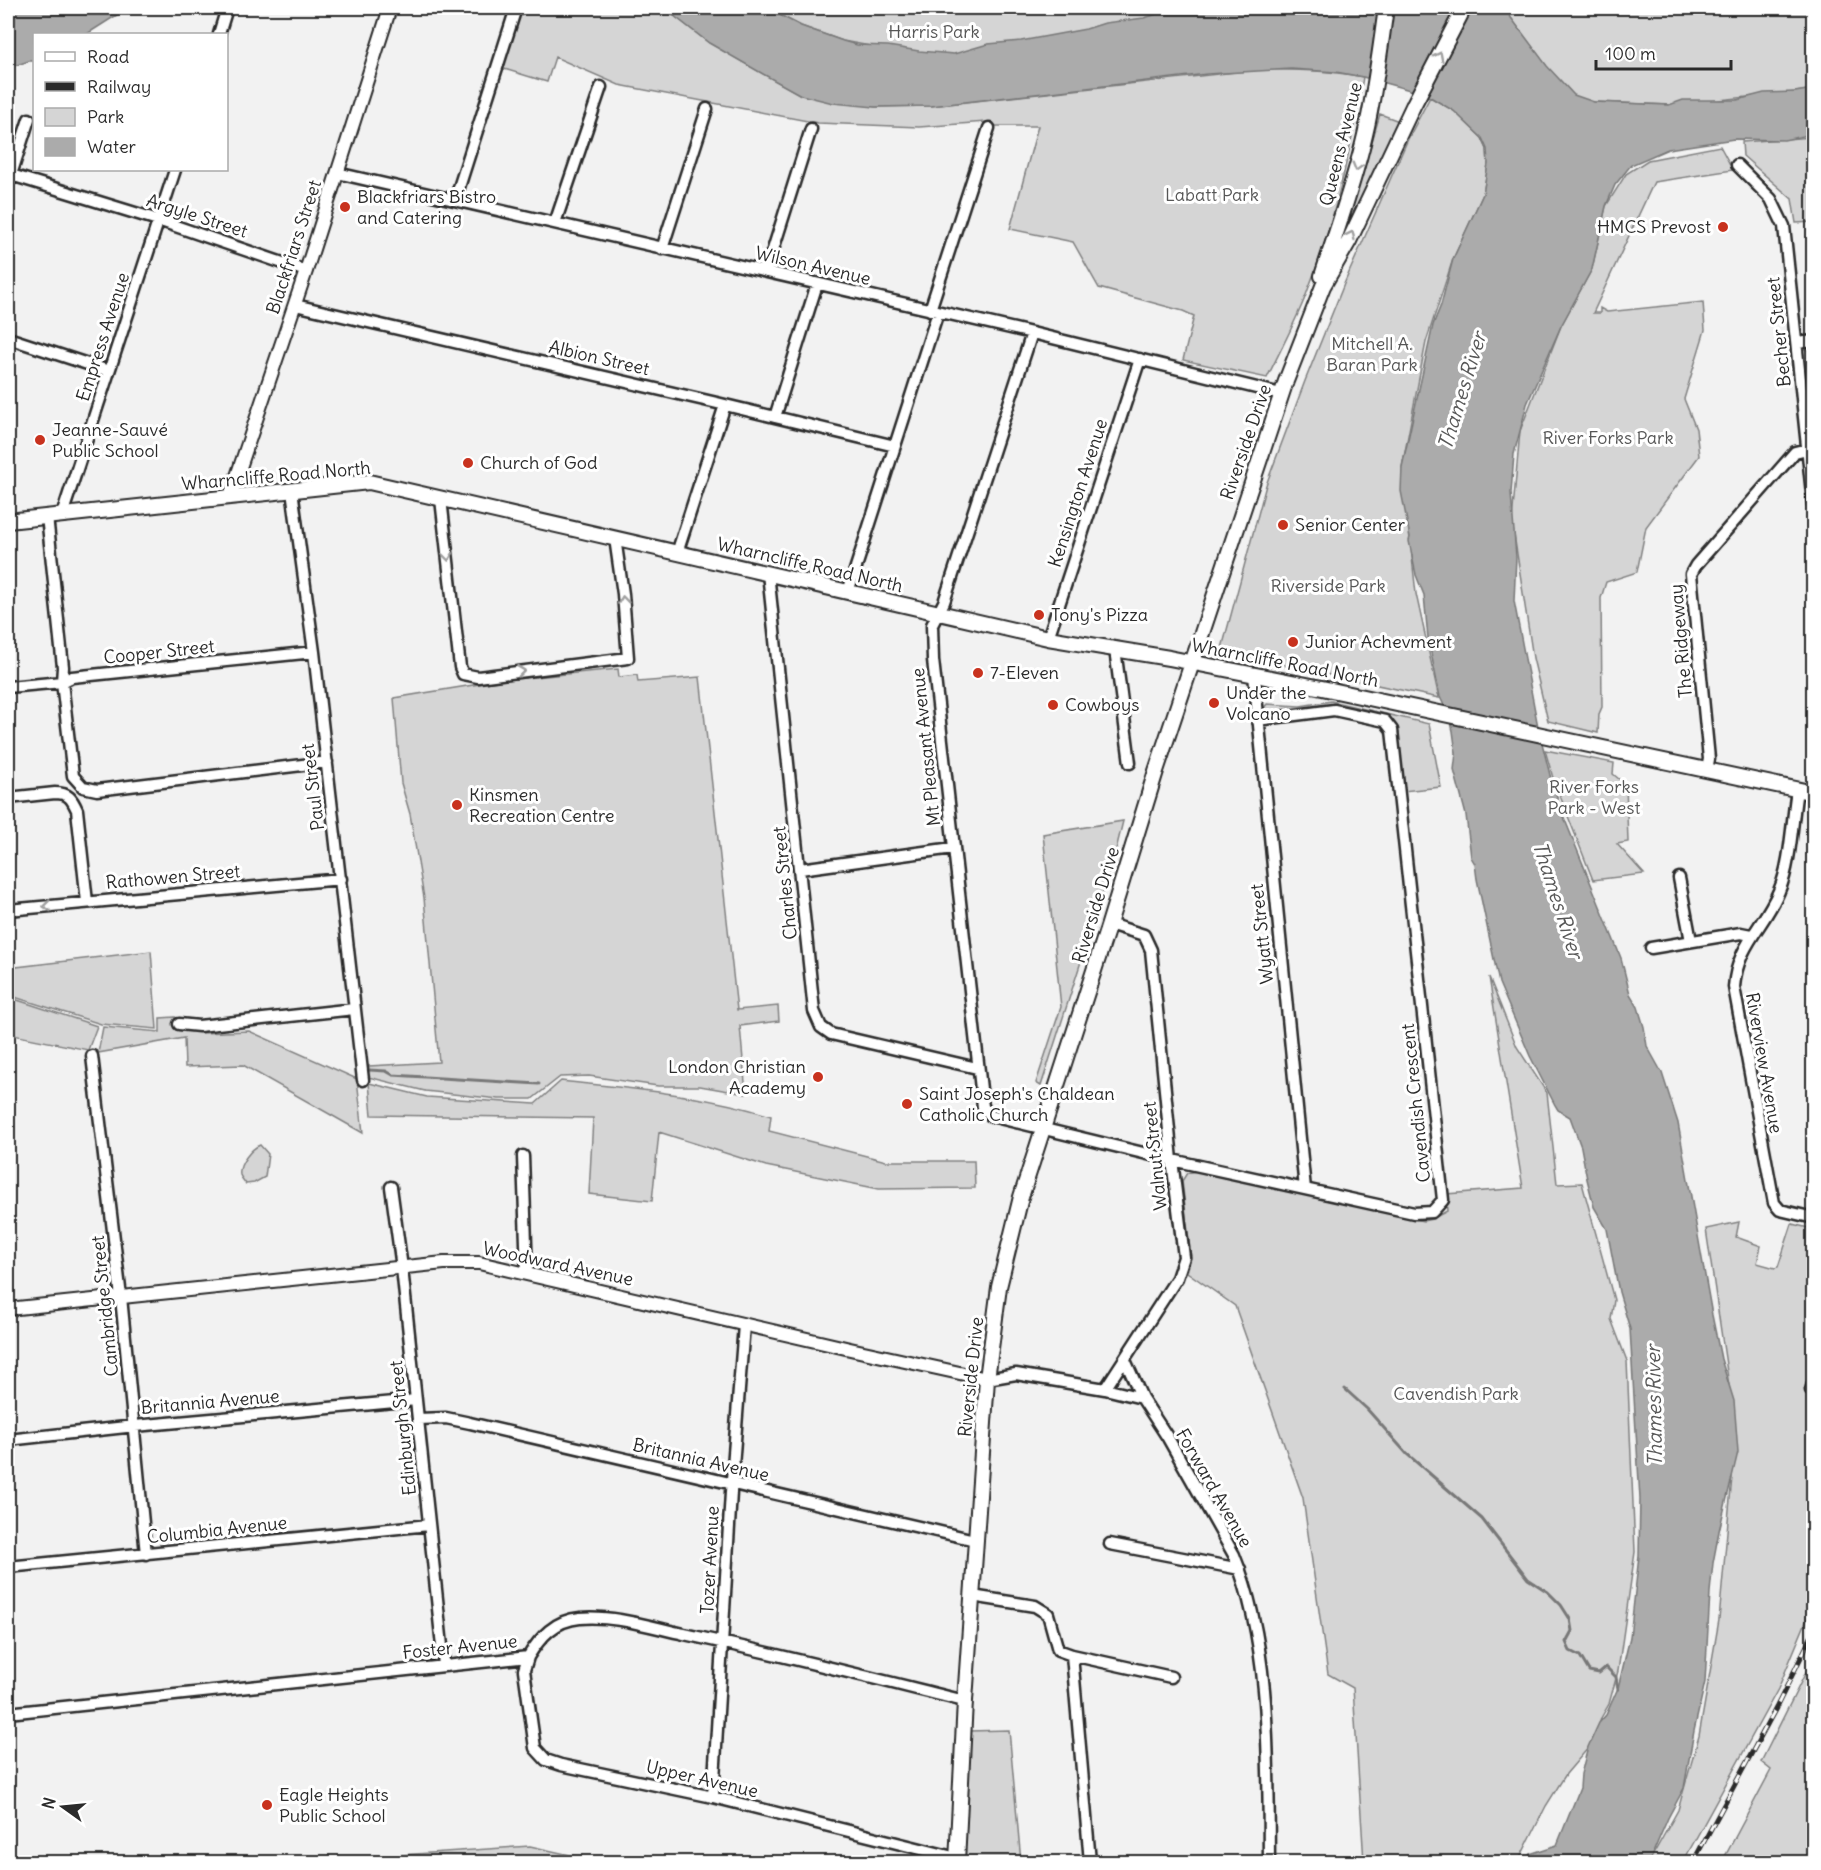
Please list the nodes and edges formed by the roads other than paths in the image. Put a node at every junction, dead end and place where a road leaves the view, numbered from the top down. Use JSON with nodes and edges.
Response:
{"nodes":[{"id":1,"x":227,"y":8,"type":"edge"},
{"id":2,"x":390,"y":8,"type":"edge"},
{"id":3,"x":516,"y":8,"type":"edge"},
{"id":4,"x":1386,"y":8,"type":"edge"},
{"id":5,"x":1464,"y":8,"type":"edge"},
{"id":6,"x":219,"y":33,"type":"edge"},
{"id":7,"x":601,"y":87,"type":"dead end"},
{"id":8,"x":707,"y":110,"type":"dead end"},
{"id":9,"x":29,"y":119,"type":"dead end"},
{"id":10,"x":990,"y":128,"type":"dead end"},
{"id":11,"x":811,"y":129,"type":"dead end"},
{"id":12,"x":1737,"y":165,"type":"dead end"},
{"id":13,"x":175,"y":171,"type":"edge"},
{"id":14,"x":337,"y":173,"type":"junction"},
{"id":15,"x":9,"y":178,"type":"edge"},
{"id":16,"x":455,"y":200,"type":"junction"},
{"id":17,"x":158,"y":220,"type":"junction"},
{"id":18,"x":555,"y":223,"type":"junction"},
{"id":19,"x":663,"y":249,"type":"junction"},
{"id":20,"x":306,"y":271,"type":"junction"},
{"id":21,"x":766,"y":272,"type":"junction"},
{"id":22,"x":817,"y":284,"type":"junction"},
{"id":23,"x":1323,"y":286,"type":"junction"},
{"id":24,"x":295,"y":305,"type":"junction"},
{"id":25,"x":934,"y":311,"type":"junction"},
{"id":26,"x":1032,"y":333,"type":"junction"},
{"id":27,"x":8,"y":338,"type":"edge"},
{"id":28,"x":1814,"y":341,"type":"edge"},
{"id":29,"x":1797,"y":343,"type":"junction"},
{"id":30,"x":1140,"y":359,"type":"junction"},
{"id":31,"x":109,"y":370,"type":"junction"},
{"id":32,"x":1281,"y":394,"type":"junction"},
{"id":33,"x":725,"y":405,"type":"junction"},
{"id":34,"x":775,"y":417,"type":"junction"},
{"id":35,"x":895,"y":446,"type":"junction"},
{"id":36,"x":1807,"y":450,"type":"junction"},
{"id":37,"x":292,"y":490,"type":"junction"},
{"id":38,"x":230,"y":497,"type":"junction"},
{"id":39,"x":441,"y":498,"type":"junction"},
{"id":40,"x":1814,"y":513,"type":"edge"},
{"id":41,"x":62,"y":515,"type":"junction"},
{"id":42,"x":47,"y":516,"type":"junction"},
{"id":43,"x":8,"y":521,"type":"edge"},
{"id":44,"x":615,"y":538,"type":"junction"},
{"id":45,"x":677,"y":552,"type":"junction"},
{"id":46,"x":768,"y":573,"type":"junction"},
{"id":47,"x":848,"y":592,"type":"junction"},
{"id":48,"x":937,"y":612,"type":"junction"},
{"id":49,"x":1048,"y":638,"type":"junction"},
{"id":50,"x":1115,"y":649,"type":"junction"},
{"id":51,"x":314,"y":652,"type":"junction"},
{"id":52,"x":1192,"y":663,"type":"junction"},
{"id":53,"x":1254,"y":675,"type":"junction"},
{"id":54,"x":62,"y":682,"type":"junction"},
{"id":55,"x":8,"y":687,"type":"edge"},
{"id":56,"x":1257,"y":720,"type":"junction"},
{"id":57,"x":327,"y":762,"type":"junction"},
{"id":58,"x":1130,"y":763,"type":"dead end"},
{"id":59,"x":1707,"y":770,"type":"junction"},
{"id":60,"x":1797,"y":790,"type":"junction"},
{"id":61,"x":1814,"y":794,"type":"edge"},
{"id":62,"x":8,"y":798,"type":"edge"},
{"id":63,"x":953,"y":848,"type":"junction"},
{"id":64,"x":800,"y":868,"type":"junction"},
{"id":65,"x":1679,"y":878,"type":"dead end"},
{"id":66,"x":341,"y":879,"type":"junction"},
{"id":67,"x":87,"y":902,"type":"junction"},
{"id":68,"x":8,"y":910,"type":"edge"},
{"id":69,"x":1109,"y":924,"type":"junction"},
{"id":70,"x":1751,"y":935,"type":"junction"},
{"id":71,"x":1691,"y":941,"type":"junction"},
{"id":72,"x":1651,"y":948,"type":"dead end"},
{"id":73,"x":354,"y":1009,"type":"junction"},
{"id":74,"x":179,"y":1024,"type":"dead end"},
{"id":75,"x":92,"y":1056,"type":"dead end"},
{"id":76,"x":977,"y":1068,"type":"junction"},
{"id":77,"x":363,"y":1080,"type":"dead end"},
{"id":78,"x":1043,"y":1130,"type":"junction"},
{"id":79,"x":523,"y":1156,"type":"dead end"},
{"id":80,"x":1172,"y":1160,"type":"junction"},
{"id":81,"x":391,"y":1187,"type":"dead end"},
{"id":82,"x":1305,"y":1189,"type":"junction"},
{"id":83,"x":1814,"y":1218,"type":"edge"},
{"id":84,"x":402,"y":1268,"type":"junction"},
{"id":85,"x":527,"y":1273,"type":"junction"},
{"id":86,"x":121,"y":1297,"type":"junction"},
{"id":87,"x":8,"y":1309,"type":"edge"},
{"id":88,"x":744,"y":1325,"type":"junction"},
{"id":89,"x":1125,"y":1360,"type":"junction"},
{"id":90,"x":987,"y":1379,"type":"junction"},
{"id":91,"x":1105,"y":1389,"type":"junction"},
{"id":92,"x":1142,"y":1398,"type":"junction"},
{"id":93,"x":416,"y":1400,"type":"junction"},
{"id":94,"x":418,"y":1419,"type":"junction"},
{"id":95,"x":135,"y":1426,"type":"junction"},
{"id":96,"x":8,"y":1440,"type":"edge"},
{"id":97,"x":732,"y":1484,"type":"junction"},
{"id":98,"x":429,"y":1525,"type":"junction"},
{"id":99,"x":975,"y":1540,"type":"junction"},
{"id":100,"x":1110,"y":1544,"type":"dead end"},
{"id":101,"x":146,"y":1554,"type":"junction"},
{"id":102,"x":8,"y":1567,"type":"edge"},
{"id":103,"x":1240,"y":1569,"type":"junction"},
{"id":104,"x":972,"y":1596,"type":"junction"},
{"id":105,"x":722,"y":1642,"type":"junction"},
{"id":106,"x":1072,"y":1655,"type":"junction"},
{"id":107,"x":528,"y":1657,"type":"junction"},
{"id":108,"x":444,"y":1665,"type":"junction"},
{"id":109,"x":1171,"y":1677,"type":"dead end"},
{"id":110,"x":965,"y":1701,"type":"junction"},
{"id":111,"x":8,"y":1713,"type":"edge"},
{"id":112,"x":713,"y":1797,"type":"junction"},
{"id":113,"x":957,"y":1860,"type":"edge"},
{"id":114,"x":1090,"y":1863,"type":"edge"},
{"id":115,"x":1269,"y":1863,"type":"edge"}],
"edges":[{"from":1,"to":6,"type":"street"},
{"from":2,"to":14,"type":"street","name":"Blackfriars Street"},
{"from":3,"to":16,"type":"street"},
{"from":4,"to":23,"type":"main road","name":"Queens Avenue","one_way":true},
{"from":23,"to":5,"type":"main road","name":"Riverside Drive","one_way":true},
{"from":7,"to":18,"type":"street"},
{"from":8,"to":19,"type":"street"},
{"from":9,"to":15,"type":"street"},
{"from":10,"to":25,"type":"street"},
{"from":11,"to":21,"type":"street"},
{"from":12,"to":29,"type":"street","name":"Becher Street"},
{"from":13,"to":17,"type":"street","name":"Empress Avenue"},
{"from":14,"to":16,"type":"street","name":"Wilson Avenue"},
{"from":14,"to":20,"type":"street","name":"Blackfriars Street"},
{"from":15,"to":17,"type":"street","name":"Argyle Street"},
{"from":16,"to":18,"type":"street","name":"Wilson Avenue"},
{"from":17,"to":20,"type":"street","name":"Argyle Street"},
{"from":17,"to":31,"type":"street","name":"Empress Avenue"},
{"from":18,"to":19,"type":"street","name":"Wilson Avenue"},
{"from":19,"to":21,"type":"street","name":"Wilson Avenue"},
{"from":20,"to":24,"type":"street","name":"Blackfriars Street"},
{"from":21,"to":22,"type":"street","name":"Wilson Avenue"},
{"from":22,"to":25,"type":"street","name":"Wilson Avenue"},
{"from":22,"to":34,"type":"street"},
{"from":23,"to":32,"type":"main road","name":"Riverside Drive"},
{"from":24,"to":33,"type":"street","name":"Albion Street"},
{"from":24,"to":38,"type":"street","name":"Blackfriars Street"},
{"from":25,"to":26,"type":"street","name":"Wilson Avenue"},
{"from":25,"to":35,"type":"street"},
{"from":26,"to":30,"type":"street","name":"Wilson Avenue"},
{"from":26,"to":48,"type":"street","name":"Mt Pleasant Avenue"},
{"from":27,"to":31,"type":"street"},
{"from":28,"to":29,"type":"street"},
{"from":29,"to":36,"type":"street","name":"Becher Street"},
{"from":30,"to":32,"type":"street","name":"Wilson Avenue"},
{"from":30,"to":49,"type":"street","name":"Kensington Avenue"},
{"from":31,"to":41,"type":"street","name":"Empress Avenue"},
{"from":32,"to":52,"type":"main road","name":"Riverside Drive"},
{"from":33,"to":34,"type":"street","name":"Albion Street"},
{"from":33,"to":45,"type":"street"},
{"from":34,"to":35,"type":"street","name":"Albion Street"},
{"from":35,"to":47,"type":"street"},
{"from":36,"to":40,"type":"street","name":"Becher Street"},
{"from":36,"to":59,"type":"street","name":"The Ridgeway"},
{"from":37,"to":38,"type":"main road","name":"Wharncliffe Road North"},
{"from":37,"to":39,"type":"main road","name":"Wharncliffe Road North"},
{"from":37,"to":51,"type":"street","name":"Paul Street"},
{"from":38,"to":41,"type":"main road","name":"Wharncliffe Road North"},
{"from":39,"to":44,"type":"main road","name":"Wharncliffe Road North"},
{"from":39,"to":44,"type":"street","one_way":true},
{"from":41,"to":42,"type":"main road","name":"Wharncliffe Road North"},
{"from":42,"to":43,"type":"main road","name":"Wharncliffe Road North"},
{"from":42,"to":54,"type":"street"},
{"from":44,"to":45,"type":"main road","name":"Wharncliffe Road North"},
{"from":45,"to":46,"type":"main road","name":"Wharncliffe Road North"},
{"from":46,"to":47,"type":"main road","name":"Wharncliffe Road North"},
{"from":46,"to":64,"type":"street","name":"Charles Street"},
{"from":47,"to":48,"type":"main road","name":"Wharncliffe Road North"},
{"from":48,"to":49,"type":"main road","name":"Wharncliffe Road North"},
{"from":48,"to":63,"type":"street","name":"Mt Pleasant Avenue"},
{"from":49,"to":50,"type":"main road","name":"Wharncliffe Road North"},
{"from":50,"to":52,"type":"main road","name":"Wharncliffe Road North"},
{"from":50,"to":58,"type":"street"},
{"from":51,"to":54,"type":"street","name":"Cooper Street"},
{"from":51,"to":57,"type":"street","name":"Paul Street"},
{"from":52,"to":53,"type":"main road","name":"Wharncliffe Road North"},
{"from":52,"to":69,"type":"main road","name":"Riverside Drive"},
{"from":53,"to":56,"type":"street","name":"Wyatt Street"},
{"from":53,"to":59,"type":"main road","name":"Wharncliffe Road North"},
{"from":54,"to":55,"type":"street","name":"Cooper Street"},
{"from":54,"to":57,"type":"street"},
{"from":56,"to":82,"type":"street","name":"Wyatt Street"},
{"from":56,"to":82,"type":"street","name":"Cavendish Crescent"},
{"from":57,"to":66,"type":"street","name":"Paul Street"},
{"from":59,"to":60,"type":"main road","name":"Wharncliffe Road North"},
{"from":60,"to":61,"type":"main road","name":"Wharncliffe Road North"},
{"from":60,"to":70,"type":"street","name":"Riverview Avenue"},
{"from":62,"to":67,"type":"street"},
{"from":63,"to":64,"type":"street"},
{"from":63,"to":76,"type":"street","name":"Mt Pleasant Avenue"},
{"from":64,"to":76,"type":"street","name":"Charles Street"},
{"from":65,"to":71,"type":"street"},
{"from":66,"to":67,"type":"street","name":"Rathowen Street"},
{"from":66,"to":73,"type":"street","name":"Paul Street"},
{"from":67,"to":68,"type":"street","name":"Rathowen Street","one_way":true},
{"from":69,"to":78,"type":"main road","name":"Riverside Drive"},
{"from":69,"to":80,"type":"street","name":"Walnut Street"},
{"from":70,"to":71,"type":"street"},
{"from":70,"to":83,"type":"street","name":"Riverview Avenue"},
{"from":71,"to":72,"type":"street"},
{"from":73,"to":74,"type":"street"},
{"from":73,"to":77,"type":"street","name":"Paul Street"},
{"from":75,"to":86,"type":"street","name":"Cambridge Street"},
{"from":76,"to":78,"type":"street","name":"Mt Pleasant Avenue"},
{"from":78,"to":80,"type":"street","name":"Cavendish Crescent"},
{"from":78,"to":90,"type":"main road","name":"Riverside Drive"},
{"from":79,"to":85,"type":"street"},
{"from":80,"to":82,"type":"street","name":"Cavendish Crescent"},
{"from":80,"to":89,"type":"street","name":"Walnut Street"},
{"from":81,"to":84,"type":"street","name":"Edinburgh Street"},
{"from":84,"to":85,"type":"street","name":"Woodward Avenue"},
{"from":84,"to":86,"type":"street","name":"Woodward Avenue"},
{"from":84,"to":93,"type":"street","name":"Edinburgh Street"},
{"from":85,"to":88,"type":"street","name":"Woodward Avenue"},
{"from":86,"to":87,"type":"street","name":"Woodward Avenue"},
{"from":86,"to":95,"type":"street","name":"Cambridge Street"},
{"from":88,"to":90,"type":"street","name":"Woodward Avenue"},
{"from":88,"to":97,"type":"street","name":"Tozer Avenue"},
{"from":89,"to":91,"type":"street","name":"Walnut Street"},
{"from":89,"to":92,"type":"street","name":"Forward Avenue"},
{"from":90,"to":91,"type":"street"},
{"from":90,"to":99,"type":"main road","name":"Riverside Drive"},
{"from":91,"to":92,"type":"street"},
{"from":92,"to":103,"type":"street","name":"Forward Avenue"},
{"from":93,"to":94,"type":"street","name":"Edinburgh Street"},
{"from":93,"to":95,"type":"street","name":"Britannia Avenue"},
{"from":94,"to":97,"type":"street","name":"Britannia Avenue"},
{"from":94,"to":98,"type":"street","name":"Edinburgh Street"},
{"from":95,"to":96,"type":"street","name":"Britannia Avenue"},
{"from":95,"to":101,"type":"street","name":"Cambridge Street"},
{"from":97,"to":99,"type":"street","name":"Britannia Avenue"},
{"from":97,"to":105,"type":"street","name":"Tozer Avenue"},
{"from":98,"to":101,"type":"street","name":"Columbia Avenue"},
{"from":98,"to":108,"type":"street","name":"Edinburgh Street"},
{"from":99,"to":104,"type":"main road","name":"Riverside Drive"},
{"from":100,"to":103,"type":"street"},
{"from":101,"to":102,"type":"street","name":"Columbia Avenue"},
{"from":103,"to":115,"type":"street","name":"Forward Avenue"},
{"from":104,"to":106,"type":"street"},
{"from":104,"to":110,"type":"main road","name":"Riverside Drive"},
{"from":105,"to":107,"type":"street","name":"Foster Avenue"},
{"from":105,"to":110,"type":"street","name":"Foster Avenue"},
{"from":105,"to":112,"type":"street","name":"Tozer Avenue"},
{"from":106,"to":109,"type":"street"},
{"from":106,"to":114,"type":"street"},
{"from":107,"to":108,"type":"street","name":"Foster Avenue"},
{"from":107,"to":112,"type":"street","name":"Upper Avenue"},
{"from":108,"to":111,"type":"street","name":"Foster Avenue"},
{"from":110,"to":113,"type":"main road","name":"Riverside Drive"},
{"from":112,"to":113,"type":"street","name":"Upper Avenue"}]}
